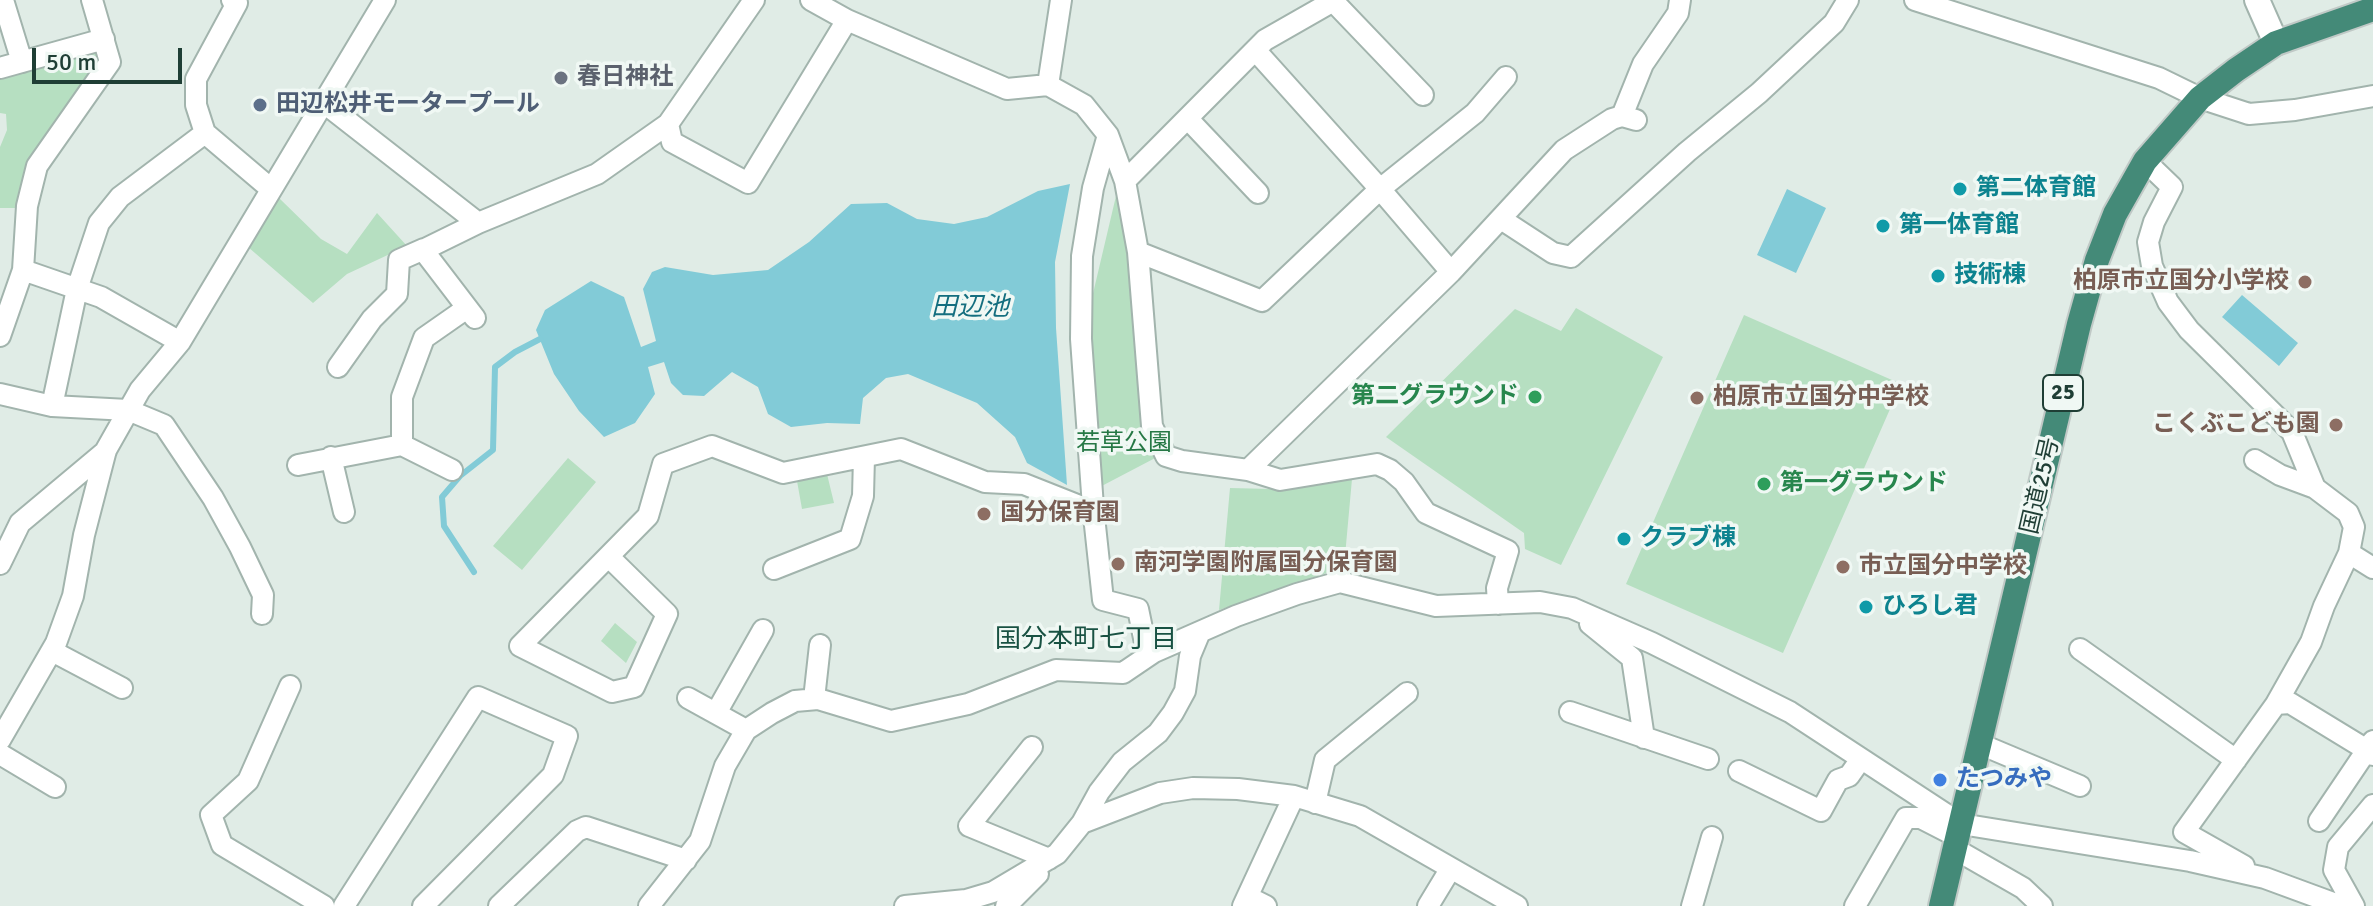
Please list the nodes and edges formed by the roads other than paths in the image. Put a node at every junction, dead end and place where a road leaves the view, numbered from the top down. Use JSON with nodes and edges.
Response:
{"nodes":[{"id":1,"x":3,"y":0,"type":"edge"},
{"id":2,"x":92,"y":0,"type":"edge"},
{"id":3,"x":232,"y":0,"type":"edge"},
{"id":4,"x":385,"y":0,"type":"edge"},
{"id":5,"x":754,"y":0,"type":"edge"},
{"id":6,"x":811,"y":0,"type":"edge"},
{"id":7,"x":1061,"y":0,"type":"edge"},
{"id":8,"x":1334,"y":0,"type":"edge"},
{"id":9,"x":1680,"y":0,"type":"edge"},
{"id":10,"x":1848,"y":0,"type":"edge"},
{"id":11,"x":1915,"y":0,"type":"edge"},
{"id":12,"x":2257,"y":0,"type":"edge"},
{"id":13,"x":2373,"y":9,"type":"edge"},
{"id":14,"x":847,"y":20,"type":"junction"},
{"id":15,"x":104,"y":39,"type":"junction"},
{"id":16,"x":2276,"y":43,"type":"junction"},
{"id":17,"x":1256,"y":51,"type":"junction"},
{"id":18,"x":22,"y":62,"type":"junction"},
{"id":19,"x":0,"y":68,"type":"edge"},
{"id":20,"x":1506,"y":77,"type":"dead end"},
{"id":21,"x":1048,"y":85,"type":"junction"},
{"id":22,"x":1423,"y":95,"type":"dead end"},
{"id":23,"x":2373,"y":96,"type":"edge"},
{"id":24,"x":2200,"y":98,"type":"junction"},
{"id":25,"x":323,"y":102,"type":"junction"},
{"id":26,"x":1188,"y":119,"type":"junction"},
{"id":27,"x":668,"y":124,"type":"junction"},
{"id":28,"x":205,"y":133,"type":"junction"},
{"id":29,"x":1108,"y":135,"type":"junction"},
{"id":30,"x":2145,"y":161,"type":"junction"},
{"id":31,"x":1125,"y":181,"type":"junction"},
{"id":32,"x":271,"y":189,"type":"junction"},
{"id":33,"x":1380,"y":189,"type":"junction"},
{"id":34,"x":1258,"y":193,"type":"dead end"},
{"id":35,"x":1501,"y":219,"type":"junction"},
{"id":36,"x":478,"y":223,"type":"junction"},
{"id":37,"x":424,"y":249,"type":"junction"},
{"id":38,"x":1138,"y":252,"type":"junction"},
{"id":39,"x":23,"y":270,"type":"junction"},
{"id":40,"x":1451,"y":272,"type":"junction"},
{"id":41,"x":77,"y":289,"type":"junction"},
{"id":42,"x":0,"y":336,"type":"edge"},
{"id":43,"x":180,"y":342,"type":"junction"},
{"id":44,"x":338,"y":367,"type":"dead end"},
{"id":45,"x":0,"y":394,"type":"edge"},
{"id":46,"x":52,"y":406,"type":"junction"},
{"id":47,"x":128,"y":410,"type":"junction"},
{"id":48,"x":402,"y":445,"type":"junction"},
{"id":49,"x":106,"y":451,"type":"junction"},
{"id":50,"x":331,"y":457,"type":"junction"},
{"id":51,"x":864,"y":457,"type":"junction"},
{"id":52,"x":2255,"y":460,"type":"dead end"},
{"id":53,"x":298,"y":465,"type":"dead end"},
{"id":54,"x":452,"y":470,"type":"dead end"},
{"id":55,"x":1248,"y":470,"type":"junction"},
{"id":56,"x":2315,"y":488,"type":"junction"},
{"id":57,"x":1093,"y":507,"type":"junction"},
{"id":58,"x":344,"y":512,"type":"dead end"},
{"id":59,"x":2349,"y":553,"type":"junction"},
{"id":60,"x":609,"y":557,"type":"junction"},
{"id":61,"x":0,"y":564,"type":"edge"},
{"id":62,"x":2373,"y":568,"type":"edge"},
{"id":63,"x":774,"y":569,"type":"dead end"},
{"id":64,"x":1498,"y":604,"type":"junction"},
{"id":65,"x":1572,"y":608,"type":"junction"},
{"id":66,"x":262,"y":614,"type":"dead end"},
{"id":67,"x":763,"y":630,"type":"dead end"},
{"id":68,"x":1200,"y":632,"type":"junction"},
{"id":69,"x":820,"y":645,"type":"dead end"},
{"id":70,"x":2080,"y":649,"type":"dead end"},
{"id":71,"x":52,"y":651,"type":"junction"},
{"id":72,"x":1154,"y":652,"type":"junction"},
{"id":73,"x":290,"y":686,"type":"dead end"},
{"id":74,"x":122,"y":688,"type":"dead end"},
{"id":75,"x":1407,"y":693,"type":"dead end"},
{"id":76,"x":688,"y":698,"type":"dead end"},
{"id":77,"x":814,"y":699,"type":"junction"},
{"id":78,"x":2276,"y":704,"type":"junction"},
{"id":79,"x":1570,"y":712,"type":"dead end"},
{"id":80,"x":716,"y":713,"type":"junction"},
{"id":81,"x":746,"y":730,"type":"junction"},
{"id":82,"x":1644,"y":738,"type":"junction"},
{"id":83,"x":0,"y":740,"type":"edge"},
{"id":84,"x":1980,"y":744,"type":"junction"},
{"id":85,"x":1032,"y":747,"type":"dead end"},
{"id":86,"x":2371,"y":749,"type":"edge"},
{"id":87,"x":0,"y":754,"type":"edge"},
{"id":88,"x":1708,"y":759,"type":"dead end"},
{"id":89,"x":1861,"y":759,"type":"junction"},
{"id":90,"x":2236,"y":760,"type":"junction"},
{"id":91,"x":1739,"y":771,"type":"dead end"},
{"id":92,"x":2080,"y":786,"type":"dead end"},
{"id":93,"x":55,"y":787,"type":"dead end"},
{"id":94,"x":1294,"y":796,"type":"junction"},
{"id":95,"x":1315,"y":803,"type":"junction"},
{"id":96,"x":2373,"y":805,"type":"edge"},
{"id":97,"x":2319,"y":821,"type":"dead end"},
{"id":98,"x":1082,"y":823,"type":"junction"},
{"id":99,"x":1958,"y":836,"type":"junction"},
{"id":100,"x":1712,"y":837,"type":"dead end"},
{"id":101,"x":1053,"y":857,"type":"junction"},
{"id":102,"x":686,"y":860,"type":"junction"},
{"id":103,"x":1451,"y":868,"type":"junction"},
{"id":104,"x":2265,"y":878,"type":"junction"},
{"id":105,"x":1252,"y":903,"type":"edge"},
{"id":106,"x":350,"y":904,"type":"edge"},
{"id":107,"x":324,"y":906,"type":"edge"},
{"id":108,"x":423,"y":906,"type":"edge"},
{"id":109,"x":499,"y":906,"type":"edge"},
{"id":110,"x":649,"y":906,"type":"edge"},
{"id":111,"x":905,"y":906,"type":"edge"},
{"id":112,"x":1006,"y":906,"type":"edge"},
{"id":113,"x":1428,"y":906,"type":"edge"},
{"id":114,"x":1517,"y":906,"type":"edge"},
{"id":115,"x":1692,"y":906,"type":"edge"},
{"id":116,"x":1855,"y":906,"type":"edge"},
{"id":117,"x":1941,"y":906,"type":"edge"},
{"id":118,"x":2042,"y":906,"type":"edge"},
{"id":119,"x":2341,"y":906,"type":"edge"},
{"id":120,"x":2354,"y":906,"type":"edge"}],
"edges":[{"from":1,"to":18,"type":"street"},
{"from":2,"to":15,"type":"street"},
{"from":3,"to":28,"type":"street"},
{"from":4,"to":25,"type":"street"},
{"from":5,"to":27,"type":"street"},
{"from":6,"to":14,"type":"street"},
{"from":7,"to":21,"type":"street"},
{"from":8,"to":17,"type":"street"},
{"from":8,"to":22,"type":"street"},
{"from":9,"to":35,"type":"street"},
{"from":10,"to":35,"type":"street"},
{"from":11,"to":24,"type":"street"},
{"from":12,"to":16,"type":"street"},
{"from":13,"to":16,"type":"highway","name":"国道25号","number":"25"},
{"from":14,"to":21,"type":"street"},
{"from":14,"to":27,"type":"street"},
{"from":15,"to":18,"type":"street"},
{"from":15,"to":39,"type":"street"},
{"from":16,"to":24,"type":"highway","name":"国道25号","number":"25"},
{"from":17,"to":26,"type":"street"},
{"from":17,"to":33,"type":"street"},
{"from":18,"to":19,"type":"street"},
{"from":20,"to":33,"type":"street"},
{"from":21,"to":29,"type":"street"},
{"from":23,"to":24,"type":"street"},
{"from":24,"to":30,"type":"highway","name":"国道25号","number":"25"},
{"from":25,"to":32,"type":"street"},
{"from":25,"to":36,"type":"street"},
{"from":26,"to":31,"type":"street"},
{"from":26,"to":34,"type":"street"},
{"from":27,"to":36,"type":"street"},
{"from":28,"to":32,"type":"street"},
{"from":28,"to":41,"type":"street"},
{"from":29,"to":31,"type":"street"},
{"from":29,"to":57,"type":"street"},
{"from":30,"to":56,"type":"street"},
{"from":30,"to":84,"type":"highway","name":"国道25号","number":"25"},
{"from":31,"to":38,"type":"street"},
{"from":32,"to":43,"type":"street"},
{"from":33,"to":38,"type":"street"},
{"from":33,"to":40,"type":"street"},
{"from":35,"to":40,"type":"street"},
{"from":36,"to":37,"type":"street"},
{"from":37,"to":44,"type":"street"},
{"from":37,"to":48,"type":"street"},
{"from":38,"to":55,"type":"street"},
{"from":39,"to":41,"type":"street"},
{"from":39,"to":42,"type":"street"},
{"from":40,"to":55,"type":"street"},
{"from":41,"to":43,"type":"street"},
{"from":41,"to":46,"type":"street"},
{"from":43,"to":47,"type":"street"},
{"from":45,"to":46,"type":"street"},
{"from":46,"to":47,"type":"street"},
{"from":47,"to":49,"type":"street"},
{"from":47,"to":66,"type":"street"},
{"from":48,"to":50,"type":"street"},
{"from":48,"to":54,"type":"street"},
{"from":49,"to":61,"type":"street"},
{"from":49,"to":71,"type":"street"},
{"from":50,"to":53,"type":"street"},
{"from":50,"to":58,"type":"street"},
{"from":51,"to":57,"type":"street"},
{"from":51,"to":60,"type":"street"},
{"from":51,"to":63,"type":"street"},
{"from":52,"to":56,"type":"street"},
{"from":55,"to":64,"type":"street"},
{"from":56,"to":59,"type":"street"},
{"from":57,"to":72,"type":"street"},
{"from":59,"to":62,"type":"street"},
{"from":59,"to":78,"type":"street"},
{"from":60,"to":60,"type":"street"},
{"from":64,"to":65,"type":"street"},
{"from":64,"to":68,"type":"street"},
{"from":65,"to":82,"type":"street"},
{"from":65,"to":89,"type":"street"},
{"from":67,"to":80,"type":"street"},
{"from":68,"to":72,"type":"street"},
{"from":68,"to":98,"type":"street"},
{"from":69,"to":77,"type":"street"},
{"from":70,"to":90,"type":"street"},
{"from":71,"to":74,"type":"street"},
{"from":71,"to":83,"type":"street"},
{"from":72,"to":77,"type":"street"},
{"from":73,"to":107,"type":"street"},
{"from":75,"to":95,"type":"street"},
{"from":76,"to":80,"type":"street"},
{"from":77,"to":81,"type":"street"},
{"from":78,"to":86,"type":"street"},
{"from":78,"to":90,"type":"street"},
{"from":79,"to":82,"type":"street"},
{"from":80,"to":81,"type":"street"},
{"from":81,"to":102,"type":"street"},
{"from":82,"to":88,"type":"street"},
{"from":84,"to":92,"type":"street"},
{"from":84,"to":99,"type":"highway","name":"国道25号","number":"25"},
{"from":85,"to":101,"type":"street"},
{"from":86,"to":97,"type":"street"},
{"from":87,"to":93,"type":"street"},
{"from":89,"to":91,"type":"street"},
{"from":89,"to":99,"type":"street"},
{"from":90,"to":104,"type":"street"},
{"from":94,"to":95,"type":"street"},
{"from":94,"to":98,"type":"street"},
{"from":94,"to":105,"type":"street"},
{"from":95,"to":103,"type":"street"},
{"from":96,"to":120,"type":"street"},
{"from":98,"to":101,"type":"street"},
{"from":99,"to":104,"type":"street"},
{"from":99,"to":116,"type":"street"},
{"from":99,"to":117,"type":"highway","name":"国道25号","number":"25"},
{"from":99,"to":118,"type":"street"},
{"from":100,"to":115,"type":"street"},
{"from":101,"to":111,"type":"street"},
{"from":101,"to":112,"type":"street"},
{"from":102,"to":109,"type":"street"},
{"from":102,"to":110,"type":"street"},
{"from":103,"to":113,"type":"street"},
{"from":103,"to":114,"type":"street"},
{"from":104,"to":119,"type":"street"},
{"from":106,"to":108,"type":"street"}]}
